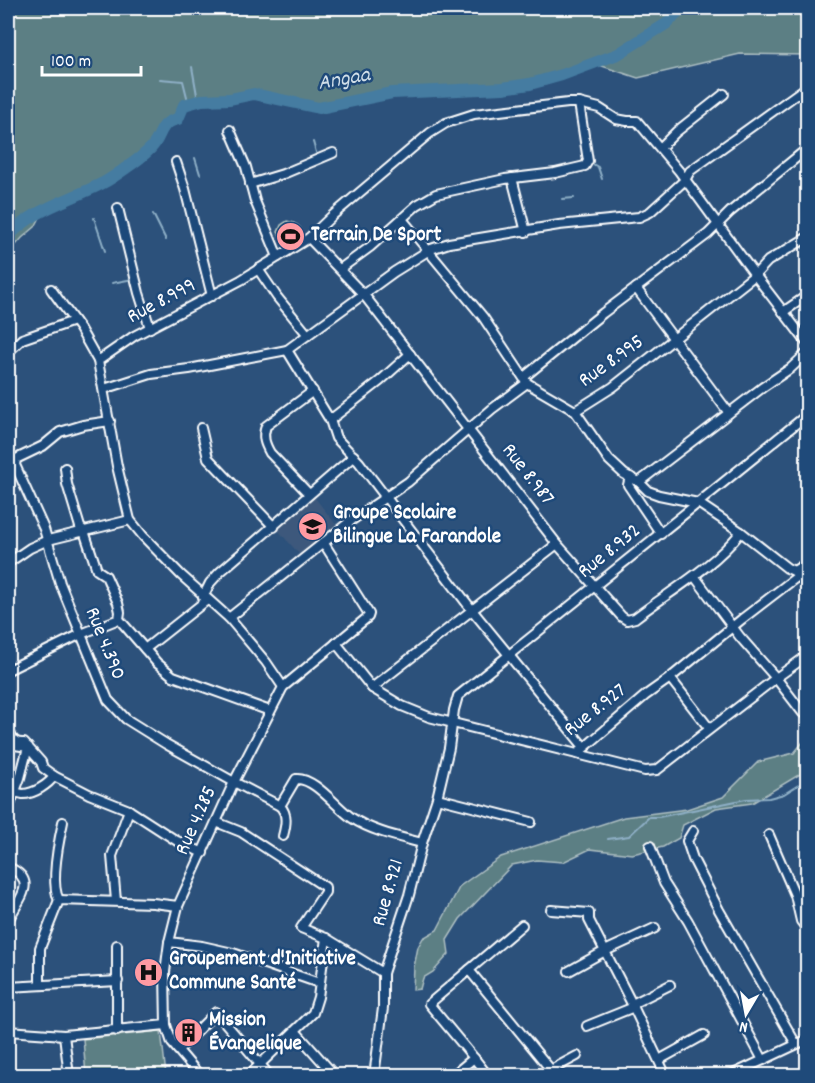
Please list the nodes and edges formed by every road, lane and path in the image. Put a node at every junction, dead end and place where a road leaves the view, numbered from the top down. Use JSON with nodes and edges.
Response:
{"nodes":[{"id":1,"x":807,"y":86,"type":"edge"},
{"id":2,"x":724,"y":94,"type":"dead end"},
{"id":3,"x":579,"y":103,"type":"junction"},
{"id":4,"x":230,"y":130,"type":"dead end"},
{"id":5,"x":661,"y":147,"type":"junction"},
{"id":6,"x":807,"y":148,"type":"edge"},
{"id":7,"x":333,"y":153,"type":"dead end"},
{"id":8,"x":176,"y":162,"type":"dead end"},
{"id":9,"x":512,"y":178,"type":"junction"},
{"id":10,"x":685,"y":180,"type":"junction"},
{"id":11,"x":250,"y":184,"type":"junction"},
{"id":12,"x":118,"y":208,"type":"dead end"},
{"id":13,"x":402,"y":219,"type":"junction"},
{"id":14,"x":718,"y":225,"type":"junction"},
{"id":15,"x":526,"y":232,"type":"junction"},
{"id":16,"x":807,"y":237,"type":"edge"},
{"id":17,"x":309,"y":238,"type":"junction"},
{"id":18,"x":429,"y":250,"type":"junction"},
{"id":19,"x":278,"y":257,"type":"junction"},
{"id":20,"x":258,"y":269,"type":"junction"},
{"id":21,"x":340,"y":269,"type":"junction"},
{"id":22,"x":755,"y":275,"type":"junction"},
{"id":23,"x":636,"y":288,"type":"junction"},
{"id":24,"x":51,"y":289,"type":"dead end"},
{"id":25,"x":364,"y":295,"type":"junction"},
{"id":26,"x":212,"y":296,"type":"junction"},
{"id":27,"x":807,"y":296,"type":"edge"},
{"id":28,"x":783,"y":312,"type":"junction"},
{"id":29,"x":74,"y":321,"type":"junction"},
{"id":30,"x":150,"y":327,"type":"junction"},
{"id":31,"x":308,"y":335,"type":"junction"},
{"id":32,"x":672,"y":339,"type":"junction"},
{"id":33,"x":807,"y":344,"type":"edge"},
{"id":34,"x":287,"y":350,"type":"junction"},
{"id":35,"x":8,"y":352,"type":"edge"},
{"id":36,"x":807,"y":352,"type":"edge"},
{"id":37,"x":410,"y":354,"type":"junction"},
{"id":38,"x":98,"y":361,"type":"junction"},
{"id":39,"x":526,"y":380,"type":"junction"},
{"id":40,"x":104,"y":389,"type":"junction"},
{"id":41,"x":313,"y":391,"type":"junction"},
{"id":42,"x":575,"y":411,"type":"junction"},
{"id":43,"x":729,"y":413,"type":"junction"},
{"id":44,"x":807,"y":414,"type":"edge"},
{"id":45,"x":330,"y":420,"type":"junction"},
{"id":46,"x":110,"y":421,"type":"junction"},
{"id":47,"x":201,"y":428,"type":"dead end"},
{"id":48,"x":468,"y":429,"type":"junction"},
{"id":49,"x":354,"y":456,"type":"junction"},
{"id":50,"x":65,"y":468,"type":"dead end"},
{"id":51,"x":630,"y":477,"type":"junction"},
{"id":52,"x":639,"y":482,"type":"junction"},
{"id":53,"x":309,"y":494,"type":"junction"},
{"id":54,"x":385,"y":497,"type":"junction"},
{"id":55,"x":698,"y":503,"type":"junction"},
{"id":56,"x":130,"y":520,"type":"junction"},
{"id":57,"x":274,"y":527,"type":"junction"},
{"id":58,"x":84,"y":531,"type":"junction"},
{"id":59,"x":741,"y":532,"type":"junction"},
{"id":60,"x":661,"y":534,"type":"junction"},
{"id":61,"x":48,"y":540,"type":"junction"},
{"id":62,"x":323,"y":542,"type":"junction"},
{"id":63,"x":557,"y":544,"type":"junction"},
{"id":64,"x":807,"y":562,"type":"edge"},
{"id":65,"x":8,"y":563,"type":"edge"},
{"id":66,"x":796,"y":574,"type":"junction"},
{"id":67,"x":695,"y":577,"type":"junction"},
{"id":68,"x":807,"y":585,"type":"edge"},
{"id":69,"x":594,"y":587,"type":"junction"},
{"id":70,"x":205,"y":598,"type":"junction"},
{"id":71,"x":472,"y":610,"type":"junction"},
{"id":72,"x":229,"y":618,"type":"junction"},
{"id":73,"x":118,"y":619,"type":"junction"},
{"id":74,"x":732,"y":626,"type":"junction"},
{"id":75,"x":81,"y":634,"type":"junction"},
{"id":76,"x":336,"y":643,"type":"junction"},
{"id":77,"x":145,"y":649,"type":"junction"},
{"id":78,"x":807,"y":655,"type":"edge"},
{"id":79,"x":509,"y":656,"type":"junction"},
{"id":80,"x":8,"y":670,"type":"edge"},
{"id":81,"x":670,"y":678,"type":"junction"},
{"id":82,"x":776,"y":678,"type":"junction"},
{"id":83,"x":283,"y":687,"type":"junction"},
{"id":84,"x":372,"y":688,"type":"junction"},
{"id":85,"x":270,"y":711,"type":"junction"},
{"id":86,"x":803,"y":713,"type":"dead end"},
{"id":87,"x":453,"y":723,"type":"junction"},
{"id":88,"x":710,"y":728,"type":"junction"},
{"id":89,"x":8,"y":729,"type":"edge"},
{"id":90,"x":8,"y":744,"type":"edge"},
{"id":91,"x":28,"y":747,"type":"junction"},
{"id":92,"x":584,"y":747,"type":"junction"},
{"id":93,"x":577,"y":754,"type":"junction"},
{"id":94,"x":54,"y":776,"type":"junction"},
{"id":95,"x":234,"y":782,"type":"junction"},
{"id":96,"x":11,"y":791,"type":"edge"},
{"id":97,"x":437,"y":798,"type":"junction"},
{"id":98,"x":279,"y":806,"type":"junction"},
{"id":99,"x":8,"y":810,"type":"edge"},
{"id":100,"x":129,"y":810,"type":"junction"},
{"id":101,"x":63,"y":822,"type":"dead end"},
{"id":102,"x":216,"y":822,"type":"junction"},
{"id":103,"x":531,"y":822,"type":"dead end"},
{"id":104,"x":693,"y":831,"type":"dead end"},
{"id":105,"x":769,"y":835,"type":"dead end"},
{"id":106,"x":283,"y":836,"type":"dead end"},
{"id":107,"x":422,"y":843,"type":"junction"},
{"id":108,"x":650,"y":846,"type":"dead end"},
{"id":109,"x":203,"y":853,"type":"junction"},
{"id":110,"x":8,"y":867,"type":"edge"},
{"id":111,"x":59,"y":900,"type":"junction"},
{"id":112,"x":116,"y":901,"type":"junction"},
{"id":113,"x":178,"y":906,"type":"junction"},
{"id":114,"x":551,"y":910,"type":"dead end"},
{"id":115,"x":8,"y":917,"type":"edge"},
{"id":116,"x":522,"y":925,"type":"dead end"},
{"id":117,"x":656,"y":928,"type":"dead end"},
{"id":118,"x":807,"y":930,"type":"edge"},
{"id":119,"x":326,"y":938,"type":"junction"},
{"id":120,"x":169,"y":942,"type":"junction"},
{"id":121,"x":117,"y":945,"type":"dead end"},
{"id":122,"x":605,"y":951,"type":"junction"},
{"id":123,"x":469,"y":970,"type":"junction"},
{"id":124,"x":569,"y":971,"type":"dead end"},
{"id":125,"x":383,"y":973,"type":"junction"},
{"id":126,"x":118,"y":981,"type":"junction"},
{"id":127,"x":319,"y":983,"type":"junction"},
{"id":128,"x":40,"y":985,"type":"junction"},
{"id":129,"x":670,"y":985,"type":"dead end"},
{"id":130,"x":8,"y":987,"type":"edge"},
{"id":131,"x":633,"y":1005,"type":"junction"},
{"id":132,"x":166,"y":1025,"type":"junction"},
{"id":133,"x":587,"y":1026,"type":"dead end"},
{"id":134,"x":8,"y":1031,"type":"edge"},
{"id":135,"x":117,"y":1031,"type":"junction"},
{"id":136,"x":296,"y":1032,"type":"junction"},
{"id":137,"x":64,"y":1035,"type":"junction"},
{"id":138,"x":704,"y":1035,"type":"dead end"},
{"id":139,"x":806,"y":1041,"type":"edge"},
{"id":140,"x":796,"y":1044,"type":"junction"},
{"id":141,"x":178,"y":1050,"type":"junction"},
{"id":142,"x":576,"y":1056,"type":"dead end"},
{"id":143,"x":474,"y":1058,"type":"junction"},
{"id":144,"x":659,"y":1060,"type":"junction"},
{"id":145,"x":763,"y":1060,"type":"junction"},
{"id":146,"x":260,"y":1064,"type":"junction"},
{"id":147,"x":548,"y":1073,"type":"edge"},
{"id":148,"x":743,"y":1073,"type":"edge"},
{"id":149,"x":69,"y":1076,"type":"edge"},
{"id":150,"x":200,"y":1076,"type":"edge"},
{"id":151,"x":248,"y":1076,"type":"edge"},
{"id":152,"x":270,"y":1076,"type":"edge"},
{"id":153,"x":336,"y":1076,"type":"edge"},
{"id":154,"x":374,"y":1076,"type":"edge"},
{"id":155,"x":452,"y":1076,"type":"edge"},
{"id":156,"x":488,"y":1076,"type":"edge"},
{"id":157,"x":666,"y":1076,"type":"edge"},
{"id":158,"x":729,"y":1076,"type":"edge"}],
"edges":[{"from":1,"to":10,"type":"street"},
{"from":2,"to":5,"type":"street"},
{"from":3,"to":5,"type":"street"},
{"from":3,"to":9,"type":"street"},
{"from":3,"to":17,"type":"street","name":"Rue 8.999"},
{"from":4,"to":11,"type":"street"},
{"from":5,"to":10,"type":"street"},
{"from":6,"to":14,"type":"street"},
{"from":7,"to":11,"type":"street"},
{"from":8,"to":26,"type":"street"},
{"from":9,"to":13,"type":"street"},
{"from":9,"to":15,"type":"street"},
{"from":10,"to":14,"type":"street"},
{"from":10,"to":15,"type":"street"},
{"from":11,"to":19,"type":"street"},
{"from":12,"to":30,"type":"street"},
{"from":13,"to":18,"type":"street"},
{"from":13,"to":21,"type":"street"},
{"from":14,"to":22,"type":"street"},
{"from":14,"to":23,"type":"street"},
{"from":15,"to":18,"type":"street"},
{"from":16,"to":22,"type":"street","name":"Rue 8.995"},
{"from":17,"to":19,"type":"street","name":"Rue 8.999"},
{"from":17,"to":21,"type":"street","name":"Rue 8.987"},
{"from":18,"to":25,"type":"street"},
{"from":18,"to":39,"type":"street"},
{"from":19,"to":20,"type":"street","name":"Rue 8.999"},
{"from":20,"to":26,"type":"street","name":"Rue 8.999"},
{"from":20,"to":31,"type":"street"},
{"from":21,"to":25,"type":"street","name":"Rue 8.987"},
{"from":22,"to":28,"type":"street"},
{"from":22,"to":32,"type":"street","name":"Rue 8.995"},
{"from":23,"to":32,"type":"street"},
{"from":23,"to":39,"type":"street"},
{"from":24,"to":29,"type":"street"},
{"from":25,"to":31,"type":"street"},
{"from":25,"to":37,"type":"street","name":"Rue 8.987"},
{"from":26,"to":30,"type":"street","name":"Rue 8.999"},
{"from":27,"to":28,"type":"street"},
{"from":28,"to":33,"type":"street"},
{"from":29,"to":35,"type":"street"},
{"from":29,"to":38,"type":"street"},
{"from":30,"to":38,"type":"street","name":"Rue 8.999"},
{"from":31,"to":34,"type":"street"},
{"from":32,"to":42,"type":"street","name":"Rue 8.995"},
{"from":32,"to":43,"type":"street"},
{"from":34,"to":40,"type":"street"},
{"from":34,"to":41,"type":"street"},
{"from":36,"to":43,"type":"street"},
{"from":37,"to":45,"type":"street"},
{"from":37,"to":48,"type":"street","name":"Rue 8.987"},
{"from":38,"to":40,"type":"street"},
{"from":39,"to":42,"type":"street"},
{"from":39,"to":48,"type":"street"},
{"from":40,"to":46,"type":"street"},
{"from":41,"to":45,"type":"street"},
{"from":41,"to":53,"type":"street"},
{"from":42,"to":51,"type":"street","name":"Rue 8.995"},
{"from":43,"to":52,"type":"street"},
{"from":44,"to":55,"type":"street"},
{"from":45,"to":49,"type":"street"},
{"from":46,"to":56,"type":"street"},
{"from":46,"to":61,"type":"street","name":"Rue 4.390"},
{"from":47,"to":57,"type":"street"},
{"from":48,"to":54,"type":"street"},
{"from":48,"to":63,"type":"street","name":"Rue 8.987"},
{"from":49,"to":53,"type":"street"},
{"from":49,"to":54,"type":"street"},
{"from":50,"to":58,"type":"street"},
{"from":51,"to":52,"type":"street","name":"Rue 8.995"},
{"from":51,"to":60,"type":"street"},
{"from":52,"to":55,"type":"street","name":"Rue 8.995"},
{"from":53,"to":57,"type":"street"},
{"from":54,"to":62,"type":"street"},
{"from":54,"to":71,"type":"street"},
{"from":55,"to":59,"type":"street"},
{"from":55,"to":60,"type":"street","name":"Rue 8.932"},
{"from":56,"to":58,"type":"street"},
{"from":56,"to":70,"type":"street"},
{"from":57,"to":70,"type":"street"},
{"from":58,"to":61,"type":"street"},
{"from":58,"to":73,"type":"street"},
{"from":59,"to":66,"type":"street"},
{"from":59,"to":67,"type":"street","name":"Rue 8.987"},
{"from":60,"to":69,"type":"street","name":"Rue 8.932"},
{"from":61,"to":65,"type":"street"},
{"from":61,"to":75,"type":"street","name":"Rue 4.390"},
{"from":62,"to":72,"type":"street"},
{"from":62,"to":76,"type":"street","name":"Rue 4.285"},
{"from":63,"to":69,"type":"street","name":"Rue 8.987"},
{"from":63,"to":71,"type":"street"},
{"from":64,"to":66,"type":"street","name":"Rue 8.927"},
{"from":66,"to":68,"type":"street"},
{"from":66,"to":74,"type":"street","name":"Rue 8.927"},
{"from":67,"to":69,"type":"street","name":"Rue 8.987"},
{"from":67,"to":74,"type":"street"},
{"from":69,"to":79,"type":"street","name":"Rue 8.932"},
{"from":70,"to":72,"type":"street"},
{"from":70,"to":77,"type":"street"},
{"from":71,"to":79,"type":"street"},
{"from":71,"to":84,"type":"street"},
{"from":72,"to":83,"type":"street"},
{"from":73,"to":75,"type":"street"},
{"from":73,"to":77,"type":"street"},
{"from":74,"to":81,"type":"street","name":"Rue 8.927"},
{"from":74,"to":82,"type":"street"},
{"from":75,"to":80,"type":"street"},
{"from":75,"to":95,"type":"street","name":"Rue 4.390"},
{"from":76,"to":83,"type":"street","name":"Rue 4.285"},
{"from":76,"to":84,"type":"street","name":"Rue 8.927"},
{"from":77,"to":85,"type":"street"},
{"from":78,"to":82,"type":"street"},
{"from":79,"to":87,"type":"street","name":"Rue 8.932"},
{"from":79,"to":92,"type":"street"},
{"from":81,"to":88,"type":"street"},
{"from":81,"to":92,"type":"street","name":"Rue 8.927"},
{"from":82,"to":86,"type":"street"},
{"from":82,"to":88,"type":"street"},
{"from":83,"to":85,"type":"street","name":"Rue 4.285"},
{"from":84,"to":87,"type":"street","name":"Rue 8.927"},
{"from":85,"to":95,"type":"street","name":"Rue 4.285"},
{"from":87,"to":93,"type":"street","name":"Rue 8.927"},
{"from":87,"to":97,"type":"street","name":"Rue 8.921"},
{"from":88,"to":93,"type":"street"},
{"from":89,"to":91,"type":"street"},
{"from":90,"to":91,"type":"street"},
{"from":91,"to":94,"type":"street"},
{"from":91,"to":96,"type":"street"},
{"from":92,"to":93,"type":"street","name":"Rue 8.927"},
{"from":94,"to":96,"type":"street"},
{"from":94,"to":100,"type":"street"},
{"from":95,"to":98,"type":"street","name":"Rue 4.390"},
{"from":95,"to":102,"type":"street","name":"Rue 4.285"},
{"from":96,"to":99,"type":"street"},
{"from":97,"to":103,"type":"street"},
{"from":97,"to":107,"type":"street","name":"Rue 8.921"},
{"from":98,"to":106,"type":"street"},
{"from":98,"to":107,"type":"street"},
{"from":100,"to":109,"type":"street"},
{"from":100,"to":112,"type":"street"},
{"from":101,"to":111,"type":"street"},
{"from":102,"to":109,"type":"street","name":"Rue 4.285"},
{"from":102,"to":119,"type":"street"},
{"from":104,"to":140,"type":"street"},
{"from":105,"to":118,"type":"street"},
{"from":107,"to":125,"type":"street","name":"Rue 8.921"},
{"from":108,"to":145,"type":"street"},
{"from":109,"to":113,"type":"street","name":"Rue 4.285"},
{"from":110,"to":115,"type":"street"},
{"from":111,"to":112,"type":"street"},
{"from":111,"to":128,"type":"street"},
{"from":112,"to":113,"type":"street"},
{"from":113,"to":120,"type":"street","name":"Rue 4.285"},
{"from":114,"to":122,"type":"street"},
{"from":116,"to":123,"type":"street"},
{"from":117,"to":122,"type":"street"},
{"from":119,"to":125,"type":"street"},
{"from":119,"to":127,"type":"street"},
{"from":120,"to":127,"type":"street"},
{"from":120,"to":132,"type":"street","name":"Rue 4.285"},
{"from":121,"to":126,"type":"street"},
{"from":122,"to":124,"type":"street"},
{"from":122,"to":131,"type":"street"},
{"from":123,"to":143,"type":"street"},
{"from":123,"to":147,"type":"street"},
{"from":125,"to":154,"type":"street","name":"Rue 8.921"},
{"from":126,"to":128,"type":"street"},
{"from":126,"to":135,"type":"street"},
{"from":127,"to":136,"type":"street"},
{"from":128,"to":130,"type":"street"},
{"from":129,"to":131,"type":"street"},
{"from":131,"to":133,"type":"street"},
{"from":131,"to":144,"type":"street"},
{"from":132,"to":135,"type":"street"},
{"from":132,"to":141,"type":"street","name":"Rue 4.285"},
{"from":134,"to":137,"type":"street"},
{"from":135,"to":137,"type":"street"},
{"from":136,"to":146,"type":"street"},
{"from":136,"to":153,"type":"street"},
{"from":137,"to":149,"type":"street"},
{"from":138,"to":144,"type":"street"},
{"from":139,"to":140,"type":"street"},
{"from":140,"to":145,"type":"street"},
{"from":141,"to":146,"type":"street"},
{"from":141,"to":150,"type":"street","name":"Rue 4.285"},
{"from":142,"to":147,"type":"street"},
{"from":143,"to":155,"type":"street"},
{"from":143,"to":156,"type":"street"},
{"from":144,"to":157,"type":"street"},
{"from":145,"to":148,"type":"street"},
{"from":146,"to":151,"type":"street"},
{"from":146,"to":152,"type":"street"},
{"from":148,"to":158,"type":"street"}]}
